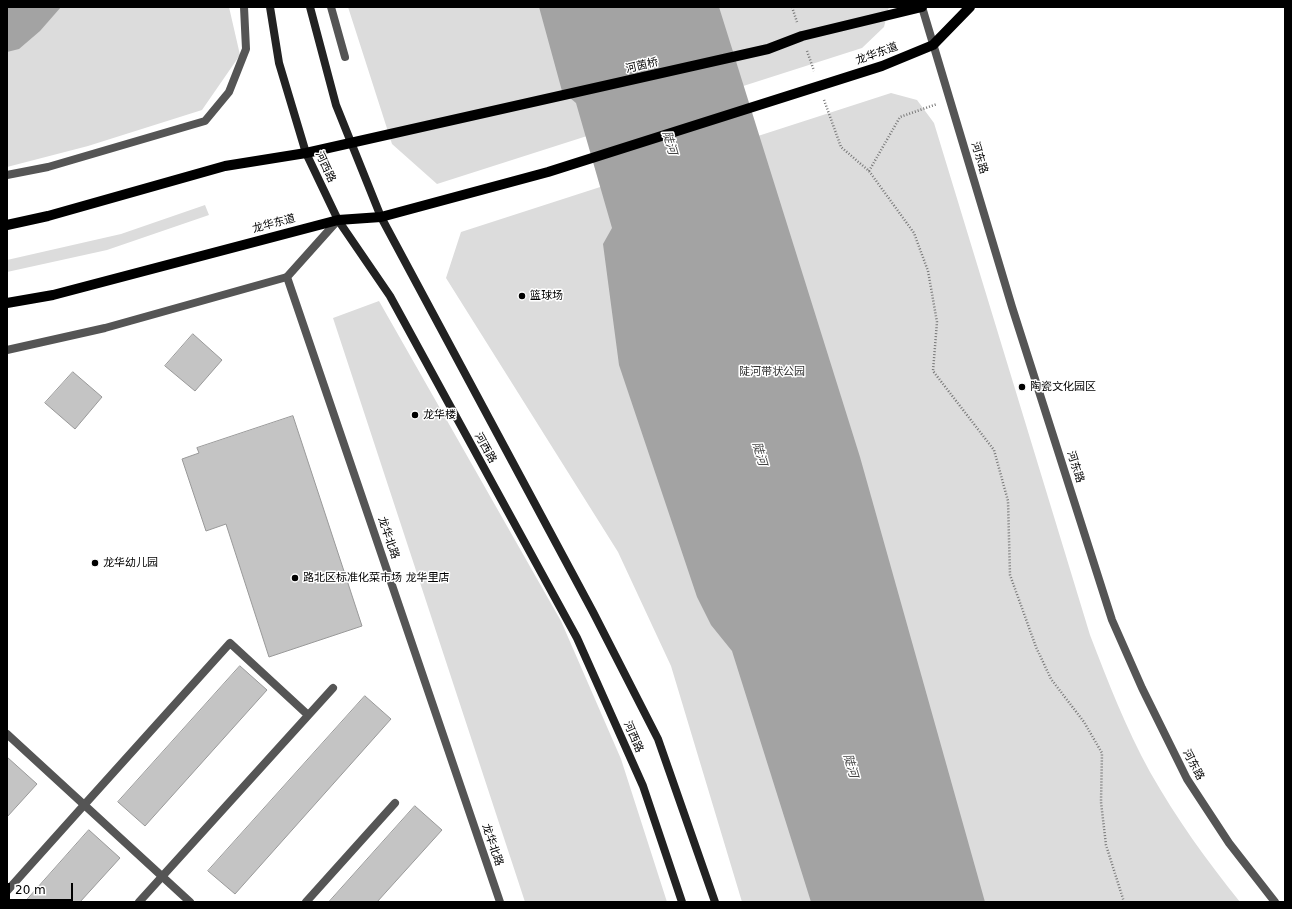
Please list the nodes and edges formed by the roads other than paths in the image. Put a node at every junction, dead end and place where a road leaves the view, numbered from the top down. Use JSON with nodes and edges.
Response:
{"nodes":[{"id":1,"x":244,"y":7,"type":"edge"},
{"id":2,"x":270,"y":7,"type":"edge"},
{"id":3,"x":310,"y":7,"type":"edge"},
{"id":4,"x":331,"y":7,"type":"edge"},
{"id":5,"x":922,"y":7,"type":"edge"},
{"id":6,"x":970,"y":7,"type":"edge"},
{"id":7,"x":932,"y":45,"type":"junction"},
{"id":8,"x":345,"y":57,"type":"dead end"},
{"id":9,"x":351,"y":143,"type":"junction"},
{"id":10,"x":306,"y":153,"type":"junction"},
{"id":11,"x":7,"y":175,"type":"edge"},
{"id":12,"x":381,"y":217,"type":"junction"},
{"id":13,"x":338,"y":220,"type":"junction"},
{"id":14,"x":7,"y":225,"type":"edge"},
{"id":15,"x":287,"y":276,"type":"junction"},
{"id":16,"x":7,"y":303,"type":"edge"},
{"id":17,"x":7,"y":350,"type":"edge"},
{"id":18,"x":333,"y":688,"type":"dead end"},
{"id":19,"x":308,"y":715,"type":"junction"},
{"id":20,"x":7,"y":734,"type":"edge"},
{"id":21,"x":395,"y":803,"type":"dead end"},
{"id":22,"x":85,"y":804,"type":"junction"},
{"id":23,"x":162,"y":876,"type":"junction"},
{"id":24,"x":7,"y":891,"type":"edge"},
{"id":25,"x":139,"y":902,"type":"edge"},
{"id":26,"x":190,"y":902,"type":"edge"},
{"id":27,"x":306,"y":902,"type":"edge"},
{"id":28,"x":500,"y":902,"type":"edge"},
{"id":29,"x":682,"y":902,"type":"edge"},
{"id":30,"x":714,"y":902,"type":"edge"},
{"id":31,"x":1276,"y":902,"type":"edge"}],
"edges":[{"from":1,"to":11,"type":"street"},
{"from":2,"to":10,"type":"main road","name":"河西路"},
{"from":3,"to":9,"type":"main road","name":"河西路"},
{"from":4,"to":8,"type":"street"},
{"from":5,"to":7,"type":"street","name":"河东路"},
{"from":5,"to":9,"type":"main road","name":"河茵桥"},
{"from":6,"to":7,"type":"main road","name":"龙华东道"},
{"from":7,"to":12,"type":"main road","name":"龙华东道"},
{"from":7,"to":31,"type":"street","name":"河东路"},
{"from":9,"to":10,"type":"main road"},
{"from":9,"to":12,"type":"main road","name":"河西路"},
{"from":10,"to":13,"type":"main road","name":"河西路"},
{"from":10,"to":14,"type":"main road"},
{"from":12,"to":13,"type":"main road","name":"龙华东道"},
{"from":12,"to":30,"type":"main road","name":"河西路"},
{"from":13,"to":15,"type":"street"},
{"from":13,"to":16,"type":"main road","name":"龙华东道"},
{"from":13,"to":29,"type":"main road","name":"河西路"},
{"from":15,"to":17,"type":"street"},
{"from":15,"to":28,"type":"street","name":"龙华北路"},
{"from":18,"to":19,"type":"street"},
{"from":19,"to":22,"type":"street"},
{"from":19,"to":23,"type":"street"},
{"from":20,"to":22,"type":"street"},
{"from":21,"to":27,"type":"street"},
{"from":22,"to":23,"type":"street"},
{"from":22,"to":24,"type":"street"},
{"from":23,"to":25,"type":"street"},
{"from":23,"to":26,"type":"street"}]}
